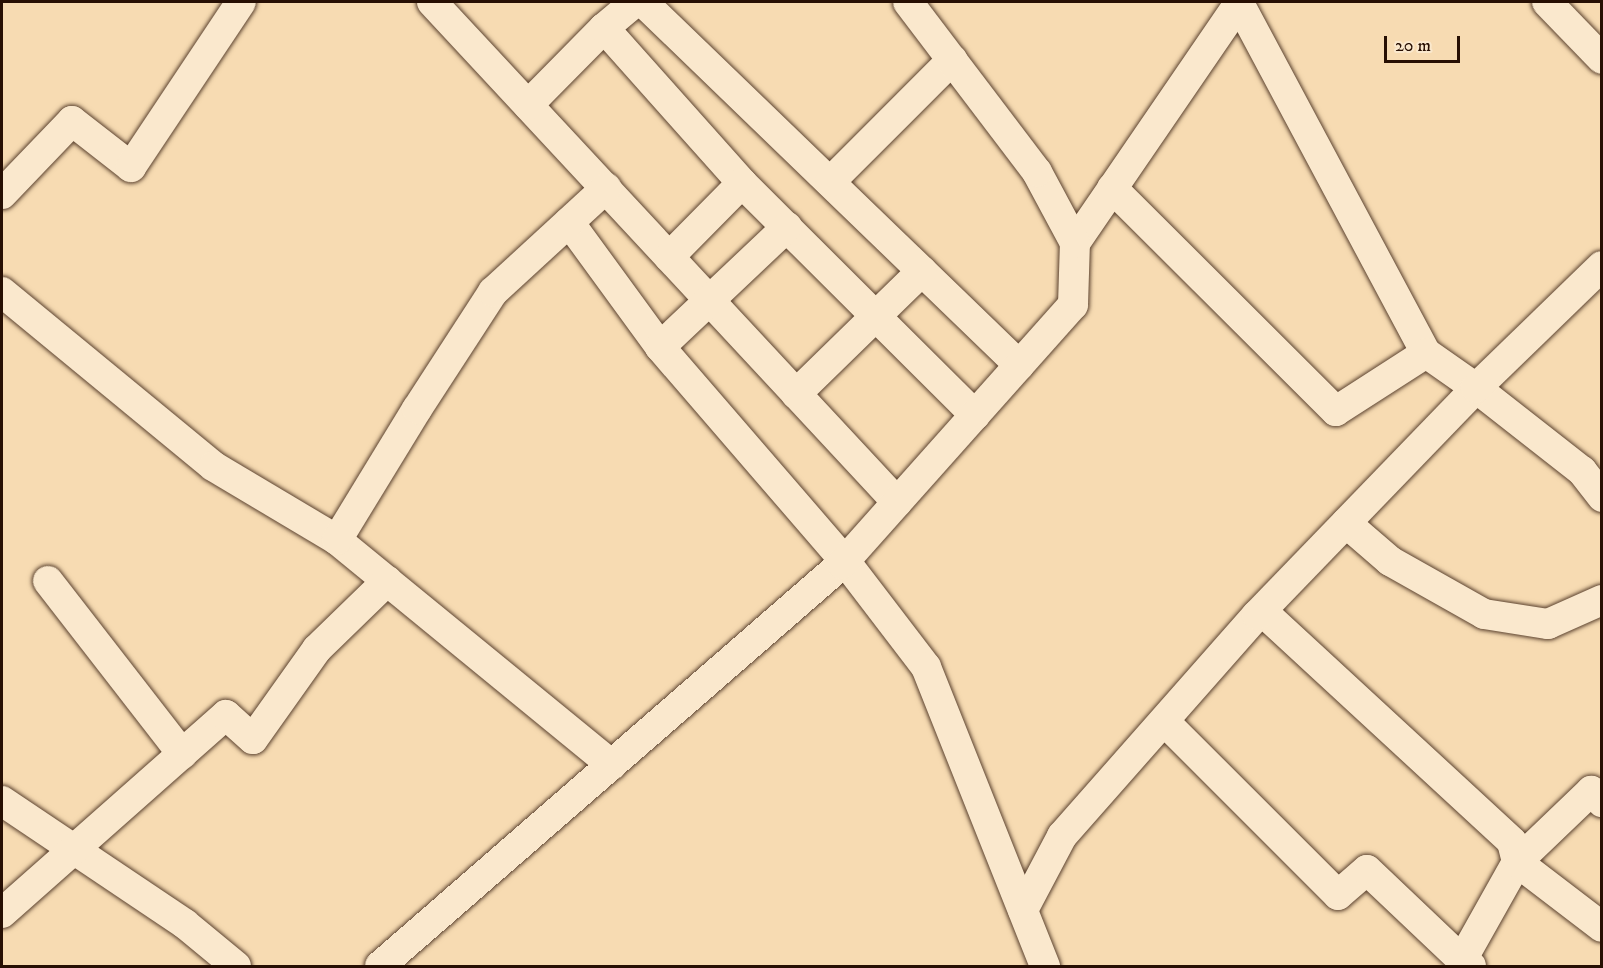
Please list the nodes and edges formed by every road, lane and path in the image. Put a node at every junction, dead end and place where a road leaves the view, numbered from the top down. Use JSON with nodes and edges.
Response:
{"nodes":[{"id":1,"x":241,"y":2,"type":"edge"},
{"id":2,"x":432,"y":2,"type":"edge"},
{"id":3,"x":635,"y":2,"type":"edge"},
{"id":4,"x":643,"y":2,"type":"edge"},
{"id":5,"x":908,"y":2,"type":"edge"},
{"id":6,"x":1240,"y":2,"type":"edge"},
{"id":7,"x":1547,"y":2,"type":"edge"},
{"id":8,"x":604,"y":28,"type":"junction"},
{"id":9,"x":1602,"y":59,"type":"edge"},
{"id":10,"x":952,"y":60,"type":"junction"},
{"id":11,"x":528,"y":105,"type":"junction"},
{"id":12,"x":830,"y":182,"type":"junction"},
{"id":13,"x":742,"y":183,"type":"junction"},
{"id":14,"x":606,"y":188,"type":"junction"},
{"id":15,"x":1112,"y":188,"type":"junction"},
{"id":16,"x":2,"y":194,"type":"edge"},
{"id":17,"x":569,"y":222,"type":"junction"},
{"id":18,"x":787,"y":227,"type":"junction"},
{"id":19,"x":1075,"y":243,"type":"junction"},
{"id":20,"x":669,"y":257,"type":"junction"},
{"id":21,"x":1602,"y":266,"type":"edge"},
{"id":22,"x":922,"y":271,"type":"junction"},
{"id":23,"x":2,"y":292,"type":"edge"},
{"id":24,"x":710,"y":300,"type":"junction"},
{"id":25,"x":876,"y":317,"type":"junction"},
{"id":26,"x":660,"y":347,"type":"junction"},
{"id":27,"x":1426,"y":353,"type":"junction"},
{"id":28,"x":1019,"y":365,"type":"junction"},
{"id":29,"x":1476,"y":388,"type":"junction"},
{"id":30,"x":796,"y":394,"type":"junction"},
{"id":31,"x":975,"y":415,"type":"junction"},
{"id":32,"x":1602,"y":497,"type":"edge"},
{"id":33,"x":897,"y":502,"type":"junction"},
{"id":34,"x":1346,"y":523,"type":"junction"},
{"id":35,"x":337,"y":540,"type":"junction"},
{"id":36,"x":845,"y":561,"type":"junction"},
{"id":37,"x":48,"y":580,"type":"dead end"},
{"id":38,"x":387,"y":581,"type":"junction"},
{"id":39,"x":1602,"y":600,"type":"edge"},
{"id":40,"x":1262,"y":611,"type":"junction"},
{"id":41,"x":1164,"y":721,"type":"junction"},
{"id":42,"x":182,"y":754,"type":"junction"},
{"id":43,"x":612,"y":765,"type":"junction"},
{"id":44,"x":2,"y":801,"type":"edge"},
{"id":45,"x":1602,"y":802,"type":"edge"},
{"id":46,"x":74,"y":849,"type":"junction"},
{"id":47,"x":1517,"y":862,"type":"junction"},
{"id":48,"x":1023,"y":910,"type":"junction"},
{"id":49,"x":2,"y":913,"type":"edge"},
{"id":50,"x":1602,"y":927,"type":"edge"},
{"id":51,"x":1466,"y":963,"type":"edge"},
{"id":52,"x":236,"y":966,"type":"edge"},
{"id":53,"x":380,"y":966,"type":"edge"},
{"id":54,"x":1046,"y":966,"type":"edge"}],
"edges":[{"from":1,"to":16,"type":"street"},
{"from":2,"to":11,"type":"street"},
{"from":3,"to":8,"type":"street"},
{"from":4,"to":12,"type":"street"},
{"from":5,"to":10,"type":"street"},
{"from":6,"to":15,"type":"street"},
{"from":6,"to":27,"type":"street"},
{"from":7,"to":9,"type":"street"},
{"from":8,"to":11,"type":"street"},
{"from":8,"to":13,"type":"street"},
{"from":10,"to":12,"type":"street"},
{"from":10,"to":19,"type":"street"},
{"from":11,"to":14,"type":"street"},
{"from":12,"to":22,"type":"street"},
{"from":13,"to":18,"type":"street"},
{"from":13,"to":20,"type":"street"},
{"from":14,"to":17,"type":"street"},
{"from":14,"to":20,"type":"street"},
{"from":15,"to":19,"type":"street"},
{"from":15,"to":27,"type":"street"},
{"from":17,"to":26,"type":"street"},
{"from":17,"to":35,"type":"street"},
{"from":18,"to":24,"type":"street"},
{"from":18,"to":25,"type":"street"},
{"from":19,"to":28,"type":"street"},
{"from":20,"to":24,"type":"street"},
{"from":21,"to":29,"type":"street"},
{"from":22,"to":25,"type":"street"},
{"from":22,"to":28,"type":"street"},
{"from":23,"to":35,"type":"street"},
{"from":24,"to":26,"type":"street"},
{"from":24,"to":30,"type":"street"},
{"from":25,"to":30,"type":"street"},
{"from":25,"to":31,"type":"street"},
{"from":26,"to":36,"type":"street"},
{"from":27,"to":29,"type":"street"},
{"from":28,"to":31,"type":"street"},
{"from":29,"to":32,"type":"street"},
{"from":29,"to":34,"type":"street"},
{"from":30,"to":33,"type":"street"},
{"from":31,"to":33,"type":"street"},
{"from":33,"to":36,"type":"street"},
{"from":34,"to":39,"type":"street"},
{"from":34,"to":40,"type":"street"},
{"from":35,"to":38,"type":"street"},
{"from":36,"to":43,"type":"street"},
{"from":36,"to":48,"type":"street"},
{"from":37,"to":42,"type":"street"},
{"from":38,"to":42,"type":"street"},
{"from":38,"to":43,"type":"street"},
{"from":40,"to":41,"type":"street"},
{"from":40,"to":47,"type":"street"},
{"from":41,"to":48,"type":"street"},
{"from":41,"to":51,"type":"street"},
{"from":42,"to":46,"type":"street"},
{"from":43,"to":53,"type":"street"},
{"from":44,"to":46,"type":"street"},
{"from":45,"to":47,"type":"street"},
{"from":46,"to":49,"type":"street"},
{"from":46,"to":52,"type":"street"},
{"from":47,"to":50,"type":"street"},
{"from":47,"to":51,"type":"street"},
{"from":48,"to":54,"type":"street"}]}
